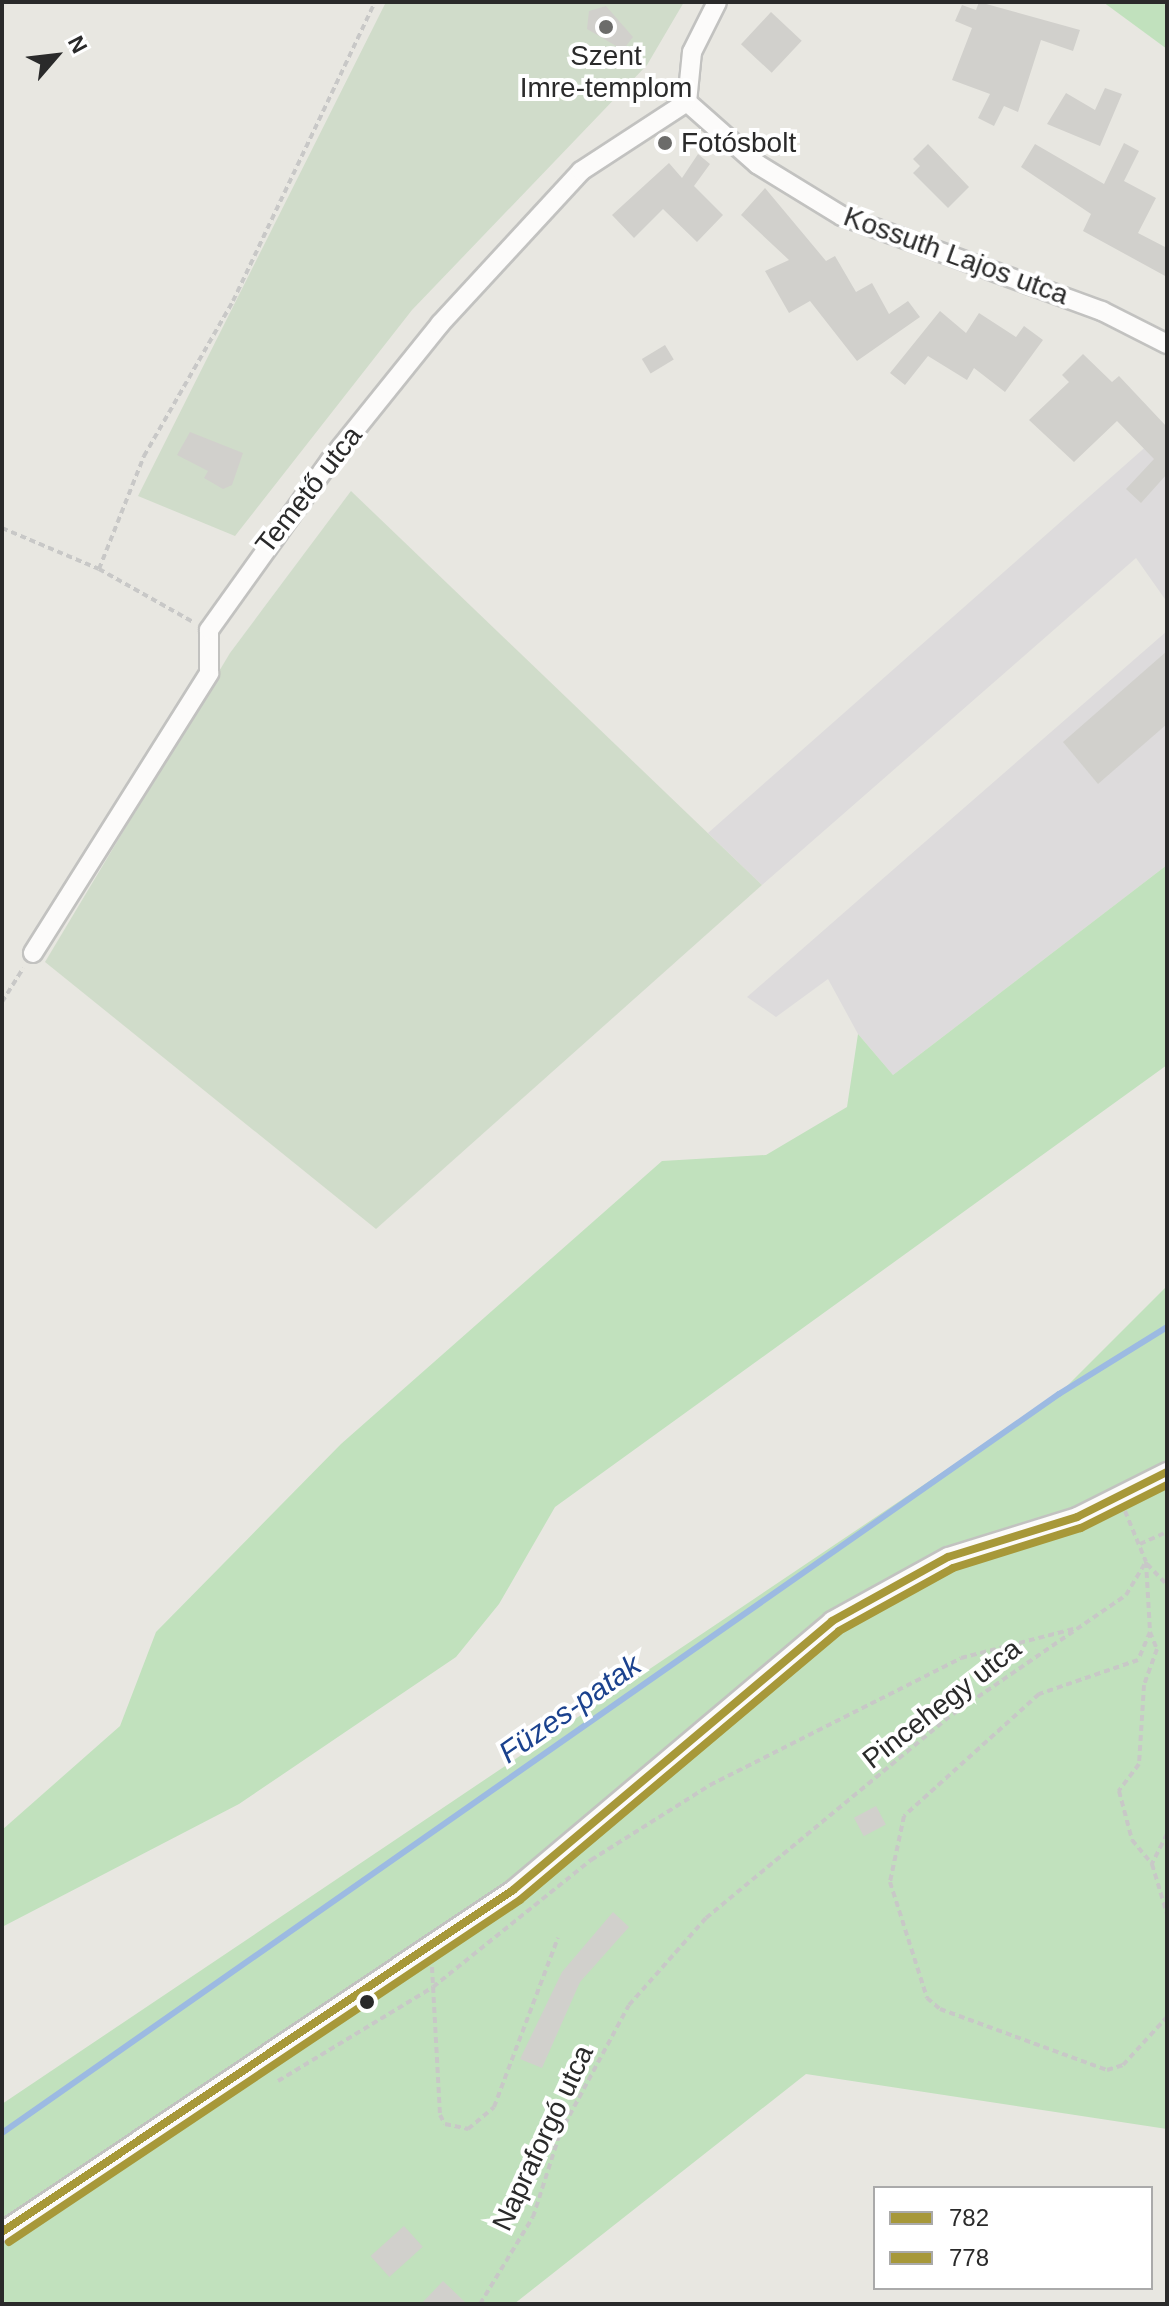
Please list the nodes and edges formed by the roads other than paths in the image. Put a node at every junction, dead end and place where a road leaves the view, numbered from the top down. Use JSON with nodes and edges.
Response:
{"nodes":[{"id":1,"x":717,"y":2,"type":"edge"},
{"id":2,"x":687,"y":102,"type":"junction"},
{"id":3,"x":1167,"y":344,"type":"edge"},
{"id":4,"x":33,"y":953,"type":"road end"},
{"id":5,"x":1167,"y":1472,"type":"edge"},
{"id":6,"x":2,"y":2232,"type":"edge"}],
"edges":[{"from":1,"to":2,"type":"street"},
{"from":2,"to":3,"type":"street","name":"Kossuth Lajos utca"},
{"from":2,"to":4,"type":"street","name":"Temető utca"},
{"from":5,"to":6,"type":"street"}]}
